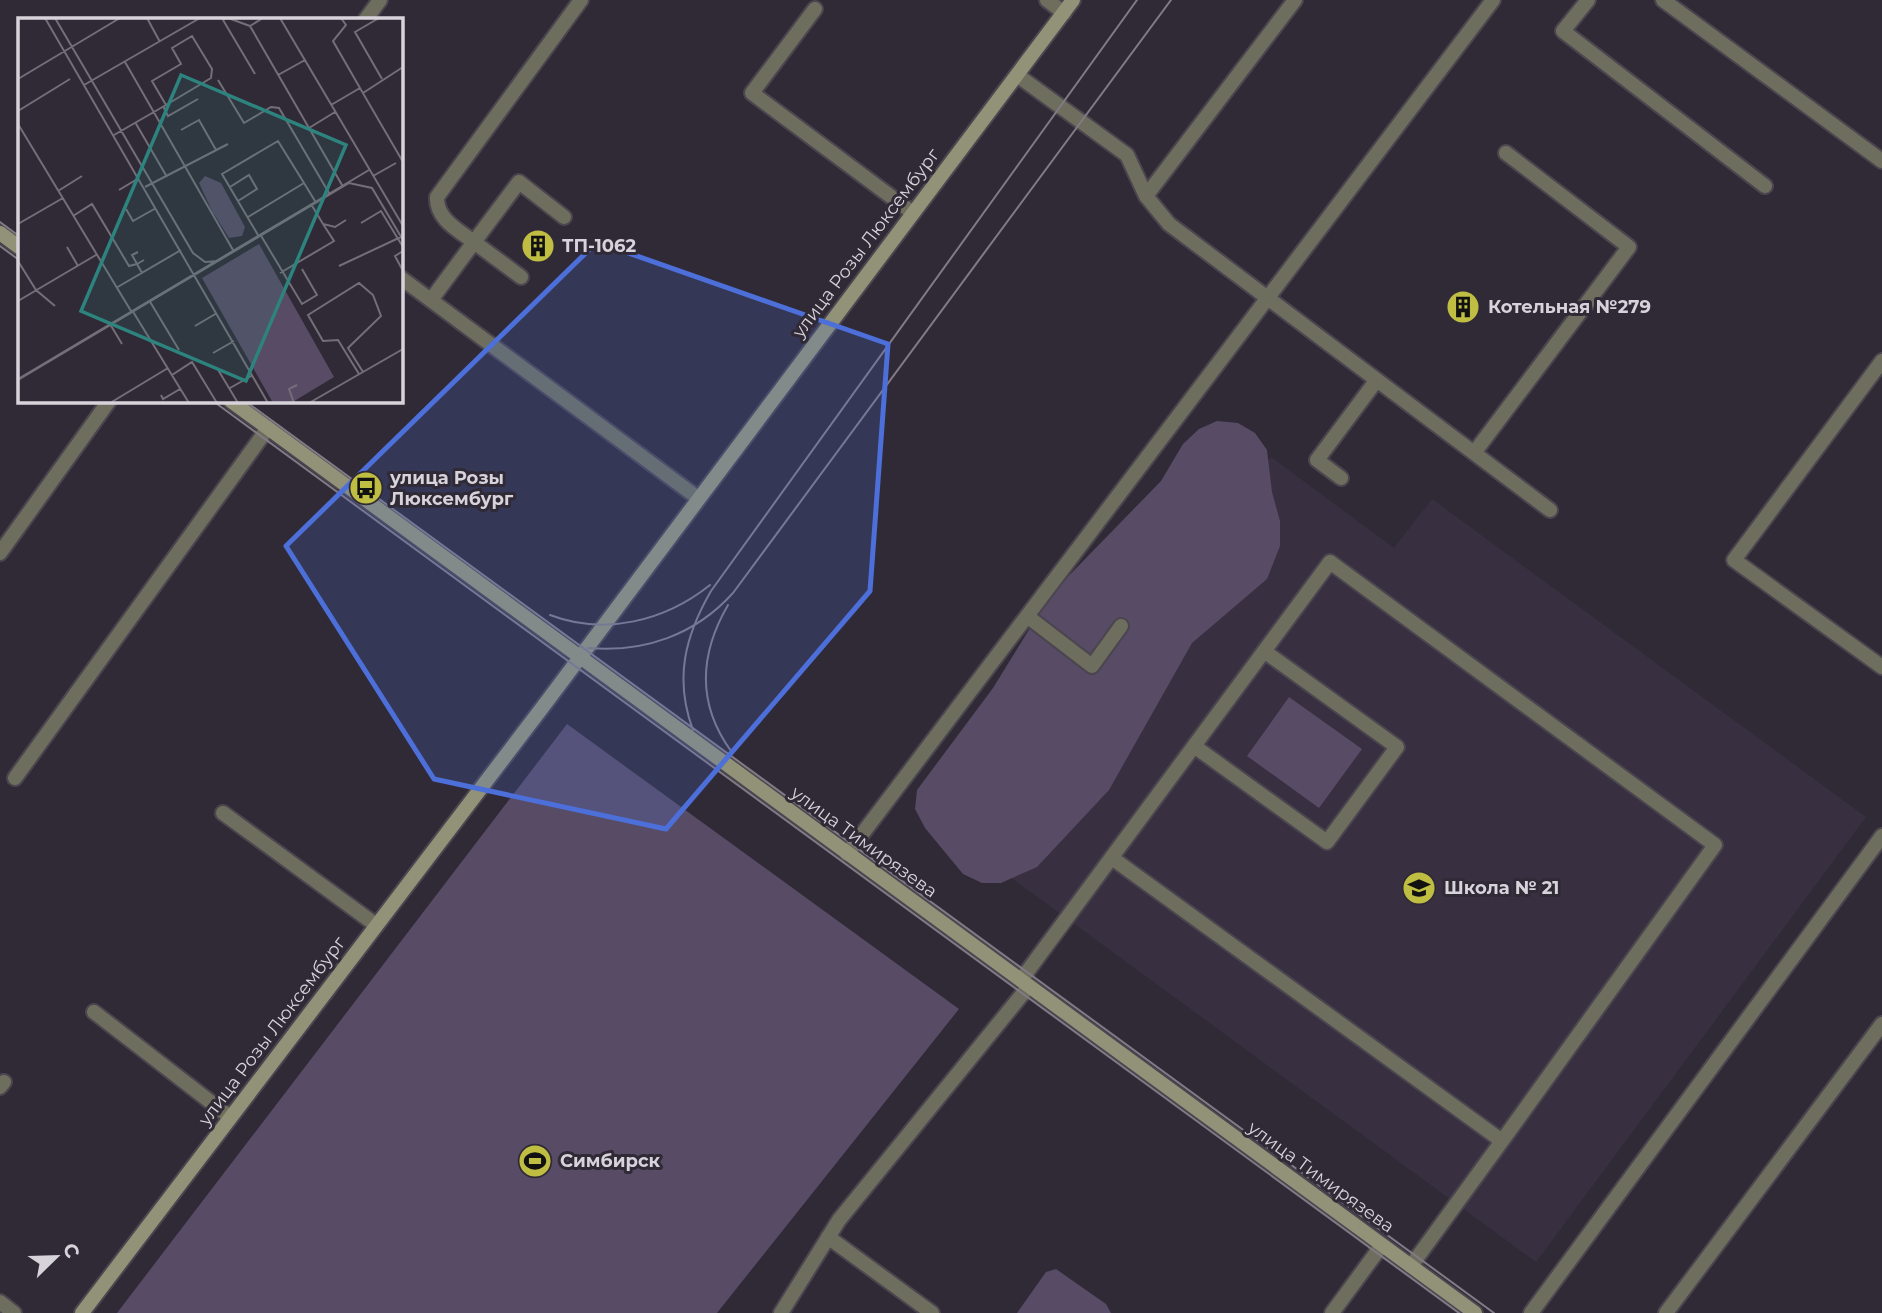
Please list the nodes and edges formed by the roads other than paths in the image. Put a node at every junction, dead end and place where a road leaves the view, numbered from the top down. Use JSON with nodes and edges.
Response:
{"nodes":[{"id":1,"x":380,"y":0,"type":"edge"},
{"id":2,"x":581,"y":0,"type":"edge"},
{"id":3,"x":1047,"y":0,"type":"edge"},
{"id":4,"x":1073,"y":0,"type":"edge"},
{"id":5,"x":1295,"y":0,"type":"edge"},
{"id":6,"x":1493,"y":0,"type":"edge"},
{"id":7,"x":1588,"y":0,"type":"edge"},
{"id":8,"x":1663,"y":0,"type":"edge"},
{"id":9,"x":815,"y":9,"type":"dead end"},
{"id":10,"x":1064,"y":13,"type":"junction"},
{"id":11,"x":367,"y":18,"type":"edge"},
{"id":12,"x":1017,"y":75,"type":"junction"},
{"id":13,"x":1506,"y":153,"type":"dead end"},
{"id":14,"x":1882,"y":161,"type":"edge"},
{"id":15,"x":1765,"y":186,"type":"dead end"},
{"id":16,"x":1146,"y":196,"type":"junction"},
{"id":17,"x":913,"y":213,"type":"junction"},
{"id":18,"x":564,"y":217,"type":"dead end"},
{"id":19,"x":0,"y":233,"type":"edge"},
{"id":20,"x":474,"y":242,"type":"junction"},
{"id":21,"x":18,"y":246,"type":"edge"},
{"id":22,"x":521,"y":277,"type":"dead end"},
{"id":23,"x":402,"y":279,"type":"edge"},
{"id":24,"x":1265,"y":299,"type":"junction"},
{"id":25,"x":431,"y":300,"type":"junction"},
{"id":26,"x":1882,"y":361,"type":"edge"},
{"id":27,"x":1376,"y":381,"type":"junction"},
{"id":28,"x":108,"y":402,"type":"edge"},
{"id":29,"x":232,"y":402,"type":"edge"},
{"id":30,"x":268,"y":428,"type":"junction"},
{"id":31,"x":1474,"y":453,"type":"junction"},
{"id":32,"x":1341,"y":478,"type":"dead end"},
{"id":33,"x":698,"y":498,"type":"junction"},
{"id":34,"x":1550,"y":510,"type":"dead end"},
{"id":35,"x":0,"y":552,"type":"edge"},
{"id":36,"x":1027,"y":616,"type":"junction"},
{"id":37,"x":1121,"y":626,"type":"dead end"},
{"id":38,"x":1264,"y":651,"type":"junction"},
{"id":39,"x":581,"y":656,"type":"junction"},
{"id":40,"x":1882,"y":667,"type":"edge"},
{"id":41,"x":1194,"y":746,"type":"junction"},
{"id":42,"x":15,"y":778,"type":"dead end"},
{"id":43,"x":223,"y":813,"type":"dead end"},
{"id":44,"x":1882,"y":836,"type":"edge"},
{"id":45,"x":848,"y":854,"type":"junction"},
{"id":46,"x":1112,"y":858,"type":"junction"},
{"id":47,"x":376,"y":925,"type":"junction"},
{"id":48,"x":1025,"y":983,"type":"junction"},
{"id":49,"x":94,"y":1012,"type":"dead end"},
{"id":50,"x":1882,"y":1024,"type":"edge"},
{"id":51,"x":230,"y":1118,"type":"junction"},
{"id":52,"x":1502,"y":1140,"type":"junction"},
{"id":53,"x":828,"y":1237,"type":"junction"},
{"id":54,"x":1382,"y":1245,"type":"junction"},
{"id":55,"x":1410,"y":1266,"type":"junction"},
{"id":56,"x":0,"y":1302,"type":"edge"},
{"id":57,"x":14,"y":1313,"type":"edge"},
{"id":58,"x":82,"y":1313,"type":"edge"},
{"id":59,"x":781,"y":1313,"type":"edge"},
{"id":60,"x":932,"y":1313,"type":"edge"},
{"id":61,"x":1332,"y":1313,"type":"edge"},
{"id":62,"x":1475,"y":1313,"type":"edge"},
{"id":63,"x":1531,"y":1313,"type":"edge"},
{"id":64,"x":1666,"y":1313,"type":"edge"}],
"edges":[{"from":1,"to":11,"type":"street"},
{"from":2,"to":20,"type":"street"},
{"from":3,"to":10,"type":"street"},
{"from":4,"to":10,"type":"main road","name":"улица Розы Люксембург"},
{"from":5,"to":16,"type":"street"},
{"from":6,"to":24,"type":"street"},
{"from":7,"to":15,"type":"street"},
{"from":8,"to":14,"type":"street"},
{"from":9,"to":17,"type":"street"},
{"from":10,"to":12,"type":"main road","name":"улица Розы Люксембург"},
{"from":12,"to":16,"type":"street"},
{"from":12,"to":17,"type":"main road","name":"улица Розы Люксембург"},
{"from":13,"to":31,"type":"street"},
{"from":16,"to":24,"type":"street"},
{"from":17,"to":33,"type":"main road","name":"улица Розы Люксембург"},
{"from":18,"to":20,"type":"street"},
{"from":19,"to":21,"type":"main road"},
{"from":20,"to":22,"type":"street"},
{"from":20,"to":25,"type":"street"},
{"from":23,"to":25,"type":"street"},
{"from":24,"to":27,"type":"street"},
{"from":24,"to":36,"type":"street"},
{"from":25,"to":33,"type":"street"},
{"from":26,"to":40,"type":"street"},
{"from":27,"to":31,"type":"street"},
{"from":27,"to":32,"type":"street"},
{"from":28,"to":35,"type":"street"},
{"from":29,"to":30,"type":"main road","name":"улица Тимирязева"},
{"from":30,"to":39,"type":"main road","name":"улица Тимирязева"},
{"from":30,"to":42,"type":"street"},
{"from":31,"to":34,"type":"street"},
{"from":33,"to":39,"type":"main road","name":"улица Розы Люксембург"},
{"from":36,"to":37,"type":"street"},
{"from":36,"to":45,"type":"street"},
{"from":38,"to":41,"type":"street"},
{"from":38,"to":41,"type":"street"},
{"from":38,"to":52,"type":"street"},
{"from":39,"to":45,"type":"main road","name":"улица Тимирязева"},
{"from":39,"to":47,"type":"main road","name":"улица Розы Люксембург"},
{"from":41,"to":46,"type":"street"},
{"from":43,"to":47,"type":"street"},
{"from":44,"to":63,"type":"street"},
{"from":45,"to":48,"type":"main road","name":"улица Тимирязева"},
{"from":46,"to":48,"type":"street"},
{"from":46,"to":52,"type":"street"},
{"from":47,"to":51,"type":"main road","name":"улица Розы Люксембург"},
{"from":48,"to":53,"type":"street"},
{"from":48,"to":54,"type":"main road","name":"улица Тимирязева"},
{"from":49,"to":51,"type":"street"},
{"from":50,"to":64,"type":"street"},
{"from":51,"to":58,"type":"main road","name":"улица Розы Люксембург"},
{"from":52,"to":55,"type":"street"},
{"from":53,"to":59,"type":"street"},
{"from":53,"to":60,"type":"street"},
{"from":54,"to":55,"type":"main road","name":"улица Тимирязева"},
{"from":54,"to":61,"type":"street"},
{"from":55,"to":62,"type":"main road","name":"улица Тимирязева"},
{"from":56,"to":57,"type":"street"}]}
